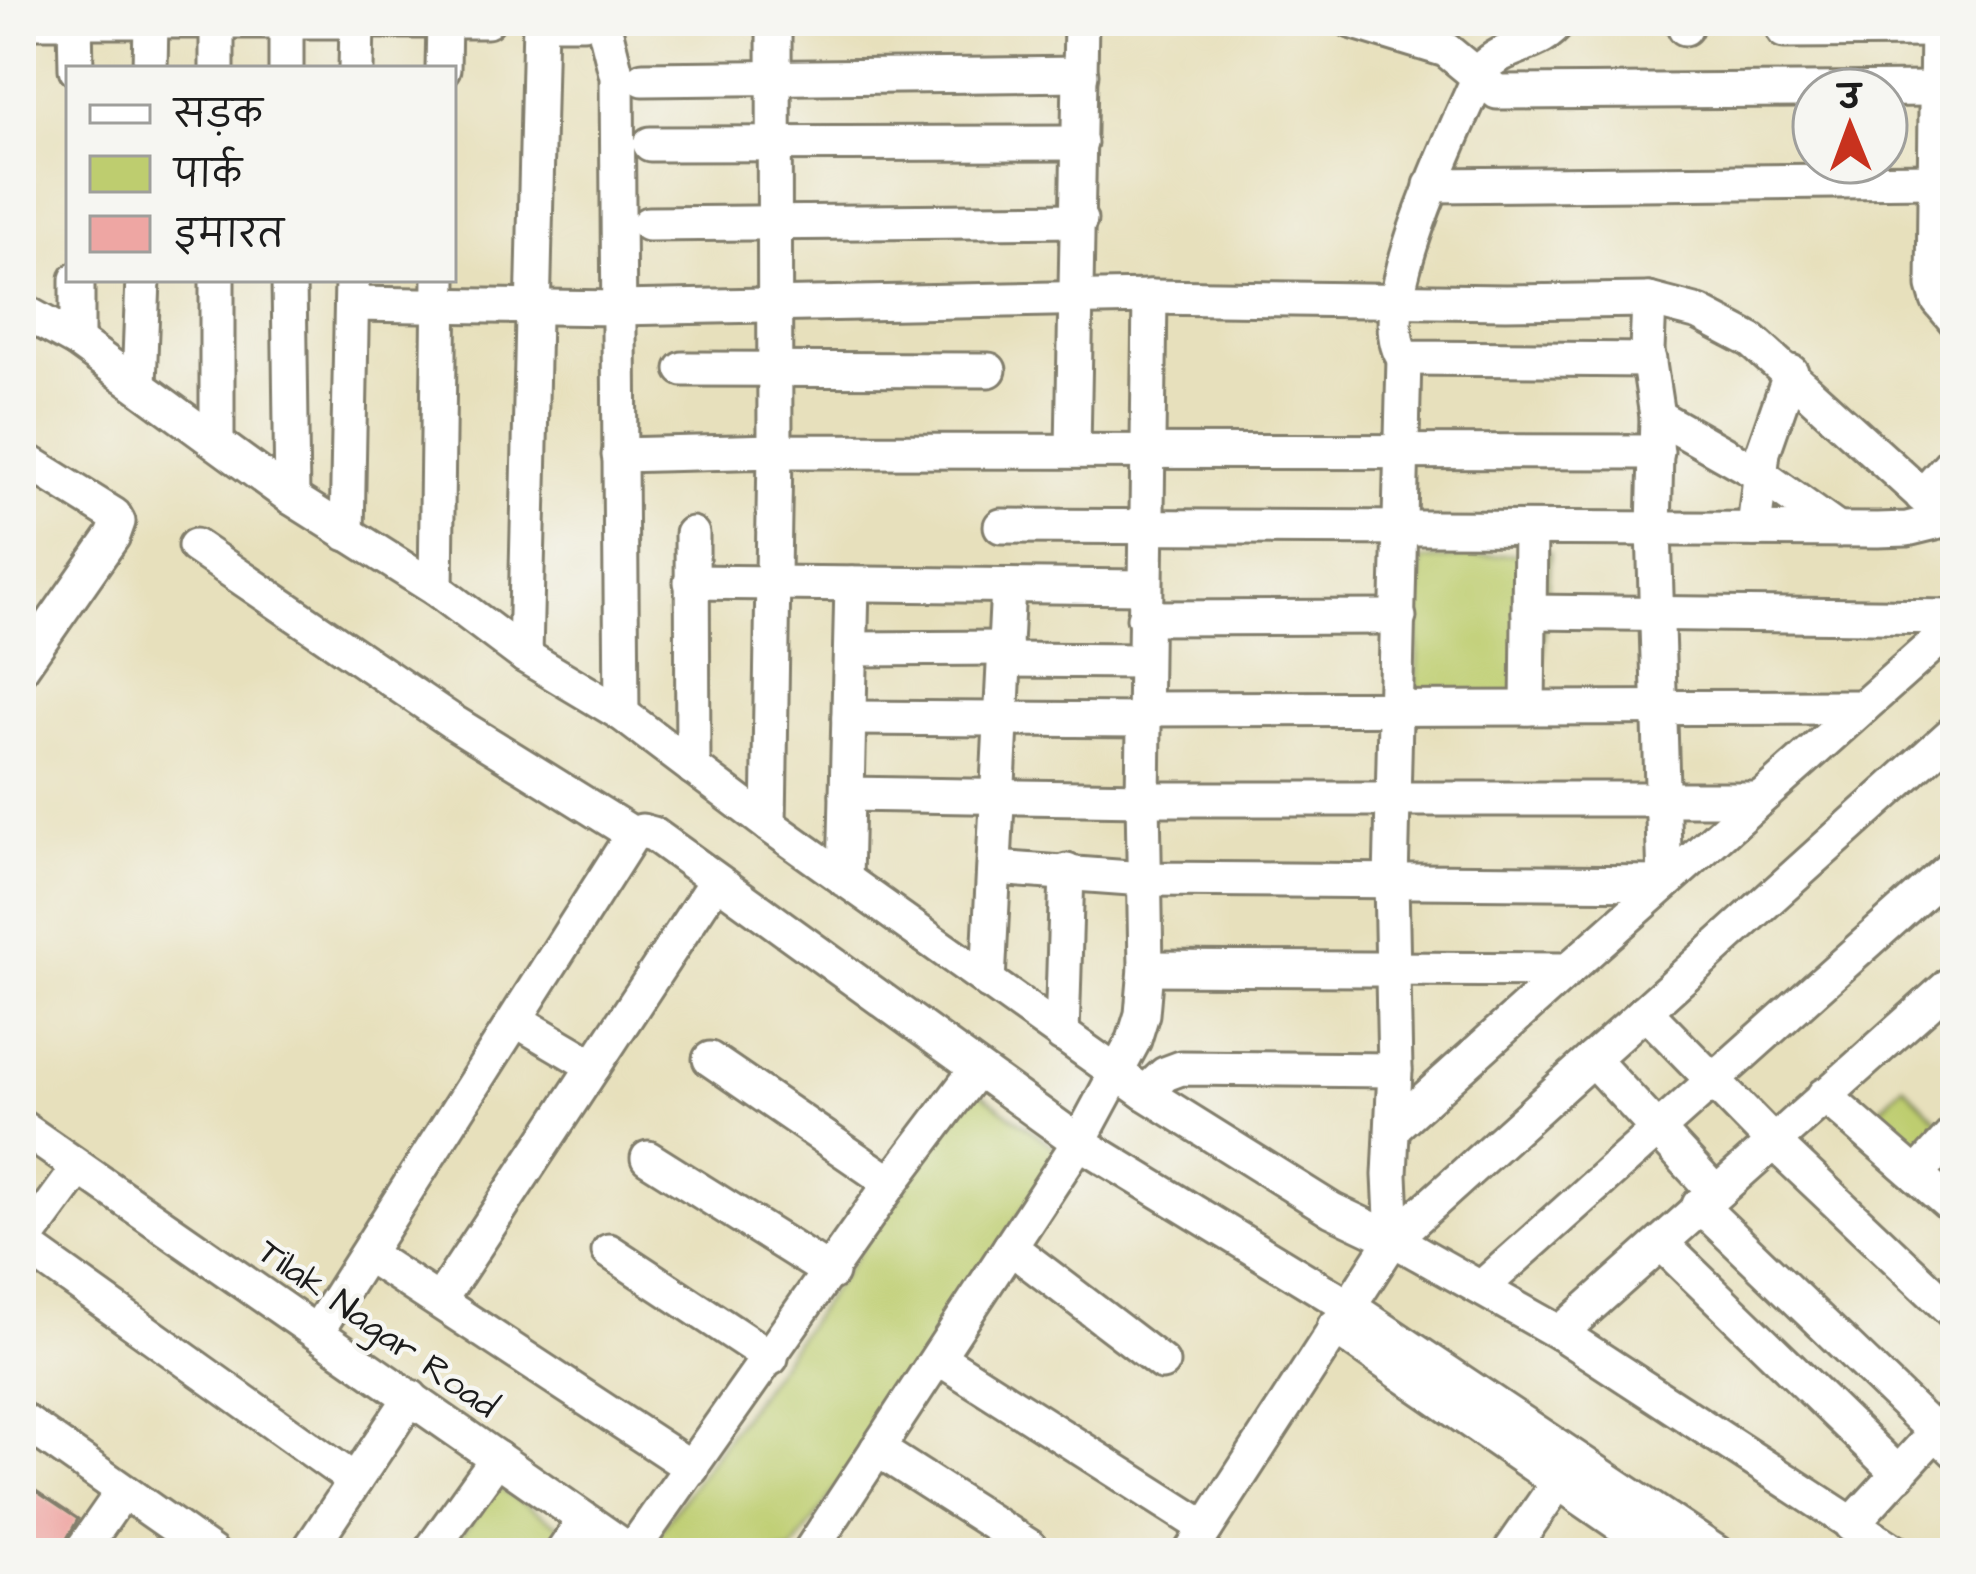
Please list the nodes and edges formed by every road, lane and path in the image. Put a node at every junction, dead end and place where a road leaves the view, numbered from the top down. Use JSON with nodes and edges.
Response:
{"nodes":[{"id":1,"x":21,"y":21,"type":"edge"},
{"id":2,"x":75,"y":21,"type":"edge"},
{"id":3,"x":444,"y":21,"type":"edge"},
{"id":4,"x":487,"y":21,"type":"edge"},
{"id":5,"x":539,"y":21,"type":"edge"},
{"id":6,"x":553,"y":21,"type":"edge"},
{"id":7,"x":584,"y":21,"type":"edge"},
{"id":8,"x":603,"y":21,"type":"edge"},
{"id":9,"x":774,"y":21,"type":"edge"},
{"id":10,"x":1082,"y":21,"type":"edge"},
{"id":11,"x":1351,"y":21,"type":"edge"},
{"id":12,"x":1559,"y":21,"type":"edge"},
{"id":13,"x":1784,"y":21,"type":"edge"},
{"id":14,"x":152,"y":22,"type":"edge"},
{"id":15,"x":217,"y":22,"type":"edge"},
{"id":16,"x":286,"y":22,"type":"edge"},
{"id":17,"x":357,"y":22,"type":"edge"},
{"id":18,"x":1936,"y":26,"type":"edge"},
{"id":19,"x":1449,"y":36,"type":"edge"},
{"id":20,"x":76,"y":66,"type":"edge"},
{"id":21,"x":150,"y":66,"type":"edge"},
{"id":22,"x":217,"y":66,"type":"edge"},
{"id":23,"x":286,"y":66,"type":"edge"},
{"id":24,"x":356,"y":66,"type":"edge"},
{"id":25,"x":443,"y":66,"type":"edge"},
{"id":26,"x":1081,"y":74,"type":"junction"},
{"id":27,"x":774,"y":77,"type":"junction"},
{"id":28,"x":643,"y":79,"type":"dead end"},
{"id":29,"x":1478,"y":79,"type":"junction"},
{"id":30,"x":1936,"y":89,"type":"junction"},
{"id":31,"x":1080,"y":143,"type":"junction"},
{"id":32,"x":650,"y":144,"type":"dead end"},
{"id":33,"x":773,"y":144,"type":"junction"},
{"id":34,"x":1935,"y":180,"type":"junction"},
{"id":35,"x":1431,"y":185,"type":"junction"},
{"id":36,"x":1080,"y":220,"type":"junction"},
{"id":37,"x":773,"y":223,"type":"junction"},
{"id":38,"x":649,"y":224,"type":"dead end"},
{"id":39,"x":76,"y":282,"type":"edge"},
{"id":40,"x":143,"y":282,"type":"edge"},
{"id":41,"x":217,"y":282,"type":"edge"},
{"id":42,"x":289,"y":282,"type":"edge"},
{"id":43,"x":352,"y":291,"type":"edge"},
{"id":44,"x":439,"y":292,"type":"edge"},
{"id":45,"x":1079,"y":297,"type":"junction"},
{"id":46,"x":1150,"y":297,"type":"junction"},
{"id":47,"x":1398,"y":300,"type":"junction"},
{"id":48,"x":1649,"y":300,"type":"junction"},
{"id":49,"x":773,"y":302,"type":"junction"},
{"id":50,"x":531,"y":307,"type":"junction"},
{"id":51,"x":618,"y":308,"type":"junction"},
{"id":52,"x":1951,"y":308,"type":"edge"},
{"id":53,"x":21,"y":310,"type":"edge"},
{"id":54,"x":77,"y":341,"type":"junction"},
{"id":55,"x":1404,"y":358,"type":"junction"},
{"id":56,"x":1649,"y":360,"type":"junction"},
{"id":57,"x":774,"y":367,"type":"junction"},
{"id":58,"x":683,"y":369,"type":"dead end"},
{"id":59,"x":989,"y":370,"type":"dead end"},
{"id":60,"x":1791,"y":372,"type":"junction"},
{"id":61,"x":140,"y":384,"type":"junction"},
{"id":62,"x":1657,"y":416,"type":"junction"},
{"id":63,"x":217,"y":441,"type":"junction"},
{"id":64,"x":1146,"y":449,"type":"junction"},
{"id":65,"x":1073,"y":450,"type":"junction"},
{"id":66,"x":1403,"y":450,"type":"junction"},
{"id":67,"x":775,"y":451,"type":"junction"},
{"id":68,"x":1657,"y":452,"type":"junction"},
{"id":69,"x":619,"y":455,"type":"junction"},
{"id":70,"x":21,"y":458,"type":"edge"},
{"id":71,"x":1955,"y":459,"type":"edge"},
{"id":72,"x":1761,"y":475,"type":"junction"},
{"id":73,"x":1922,"y":496,"type":"junction"},
{"id":74,"x":292,"y":498,"type":"junction"},
{"id":75,"x":1952,"y":522,"type":"edge"},
{"id":76,"x":1001,"y":526,"type":"dead end"},
{"id":77,"x":1145,"y":527,"type":"junction"},
{"id":78,"x":1402,"y":529,"type":"junction"},
{"id":79,"x":1530,"y":529,"type":"junction"},
{"id":80,"x":1654,"y":529,"type":"junction"},
{"id":81,"x":1754,"y":529,"type":"junction"},
{"id":82,"x":1838,"y":530,"type":"junction"},
{"id":83,"x":347,"y":534,"type":"junction"},
{"id":84,"x":692,"y":534,"type":"dead end"},
{"id":85,"x":195,"y":546,"type":"dead end"},
{"id":86,"x":692,"y":582,"type":"junction"},
{"id":87,"x":773,"y":583,"type":"junction"},
{"id":88,"x":853,"y":584,"type":"junction"},
{"id":89,"x":1008,"y":586,"type":"junction"},
{"id":90,"x":436,"y":589,"type":"junction"},
{"id":91,"x":1144,"y":603,"type":"junction"},
{"id":92,"x":1529,"y":612,"type":"junction"},
{"id":93,"x":1657,"y":614,"type":"junction"},
{"id":94,"x":1399,"y":617,"type":"junction"},
{"id":95,"x":1955,"y":621,"type":"edge"},
{"id":96,"x":851,"y":649,"type":"junction"},
{"id":97,"x":1005,"y":654,"type":"junction"},
{"id":98,"x":526,"y":656,"type":"junction"},
{"id":99,"x":1144,"y":661,"type":"junction"},
{"id":100,"x":21,"y":668,"type":"edge"},
{"id":101,"x":1659,"y":707,"type":"junction"},
{"id":102,"x":1863,"y":707,"type":"junction"},
{"id":103,"x":1396,"y":708,"type":"junction"},
{"id":104,"x":1528,"y":708,"type":"junction"},
{"id":105,"x":622,"y":714,"type":"junction"},
{"id":106,"x":1143,"y":714,"type":"junction"},
{"id":107,"x":1003,"y":717,"type":"junction"},
{"id":108,"x":849,"y":718,"type":"junction"},
{"id":109,"x":1955,"y":731,"type":"edge"},
{"id":110,"x":694,"y":768,"type":"junction"},
{"id":111,"x":847,"y":794,"type":"junction"},
{"id":112,"x":1394,"y":796,"type":"junction"},
{"id":113,"x":1000,"y":797,"type":"junction"},
{"id":114,"x":1662,"y":798,"type":"junction"},
{"id":115,"x":1142,"y":799,"type":"junction"},
{"id":116,"x":1760,"y":799,"type":"junction"},
{"id":117,"x":769,"y":825,"type":"junction"},
{"id":118,"x":633,"y":834,"type":"junction"},
{"id":119,"x":1955,"y":864,"type":"edge"},
{"id":120,"x":995,"y":868,"type":"junction"},
{"id":121,"x":1067,"y":872,"type":"junction"},
{"id":122,"x":1144,"y":879,"type":"junction"},
{"id":123,"x":845,"y":880,"type":"junction"},
{"id":124,"x":1391,"y":881,"type":"junction"},
{"id":125,"x":715,"y":882,"type":"junction"},
{"id":126,"x":1665,"y":883,"type":"junction"},
{"id":127,"x":1146,"y":968,"type":"junction"},
{"id":128,"x":1568,"y":970,"type":"junction"},
{"id":129,"x":1395,"y":972,"type":"junction"},
{"id":130,"x":1955,"y":980,"type":"edge"},
{"id":131,"x":988,"y":982,"type":"junction"},
{"id":132,"x":1645,"y":1011,"type":"junction"},
{"id":133,"x":516,"y":1019,"type":"junction"},
{"id":134,"x":1061,"y":1035,"type":"junction"},
{"id":135,"x":710,"y":1059,"type":"dead end"},
{"id":136,"x":1592,"y":1059,"type":"junction"},
{"id":137,"x":594,"y":1066,"type":"junction"},
{"id":138,"x":977,"y":1069,"type":"junction"},
{"id":139,"x":1395,"y":1070,"type":"junction"},
{"id":140,"x":1115,"y":1073,"type":"junction"},
{"id":141,"x":1712,"y":1080,"type":"junction"},
{"id":142,"x":1144,"y":1094,"type":"junction"},
{"id":143,"x":1824,"y":1095,"type":"junction"},
{"id":144,"x":21,"y":1127,"type":"edge"},
{"id":145,"x":1393,"y":1128,"type":"junction"},
{"id":146,"x":1658,"y":1130,"type":"junction"},
{"id":147,"x":1955,"y":1132,"type":"edge"},
{"id":148,"x":1079,"y":1142,"type":"junction"},
{"id":149,"x":1773,"y":1142,"type":"junction"},
{"id":150,"x":648,"y":1158,"type":"dead end"},
{"id":151,"x":80,"y":1168,"type":"junction"},
{"id":152,"x":1916,"y":1175,"type":"junction"},
{"id":153,"x":891,"y":1184,"type":"junction"},
{"id":154,"x":1707,"y":1198,"type":"junction"},
{"id":155,"x":1955,"y":1209,"type":"edge"},
{"id":156,"x":1394,"y":1239,"type":"junction"},
{"id":157,"x":1661,"y":1243,"type":"junction"},
{"id":158,"x":22,"y":1245,"type":"edge"},
{"id":159,"x":1010,"y":1247,"type":"junction"},
{"id":160,"x":609,"y":1251,"type":"dead end"},
{"id":161,"x":368,"y":1256,"type":"junction"},
{"id":162,"x":831,"y":1273,"type":"junction"},
{"id":163,"x":1481,"y":1288,"type":"junction"},
{"id":164,"x":440,"y":1300,"type":"junction"},
{"id":165,"x":1955,"y":1314,"type":"edge"},
{"id":166,"x":1341,"y":1317,"type":"junction"},
{"id":167,"x":317,"y":1331,"type":"junction"},
{"id":168,"x":1560,"y":1333,"type":"junction"},
{"id":169,"x":771,"y":1358,"type":"junction"},
{"id":170,"x":939,"y":1358,"type":"junction"},
{"id":171,"x":1162,"y":1363,"type":"dead end"},
{"id":172,"x":410,"y":1396,"type":"junction"},
{"id":173,"x":21,"y":1419,"type":"edge"},
{"id":174,"x":1949,"y":1431,"type":"edge"},
{"id":175,"x":877,"y":1449,"type":"junction"},
{"id":176,"x":497,"y":1458,"type":"junction"},
{"id":177,"x":692,"y":1468,"type":"junction"},
{"id":178,"x":1899,"y":1474,"type":"junction"},
{"id":179,"x":355,"y":1481,"type":"junction"},
{"id":180,"x":1559,"y":1481,"type":"junction"},
{"id":181,"x":123,"y":1491,"type":"junction"},
{"id":182,"x":585,"y":1520,"type":"junction"},
{"id":183,"x":1851,"y":1526,"type":"junction"},
{"id":184,"x":1201,"y":1544,"type":"edge"},
{"id":185,"x":632,"y":1552,"type":"edge"},
{"id":186,"x":80,"y":1553,"type":"edge"},
{"id":187,"x":212,"y":1553,"type":"edge"},
{"id":188,"x":307,"y":1553,"type":"edge"},
{"id":189,"x":429,"y":1553,"type":"edge"},
{"id":190,"x":562,"y":1553,"type":"edge"},
{"id":191,"x":809,"y":1553,"type":"edge"},
{"id":192,"x":1026,"y":1553,"type":"edge"},
{"id":193,"x":1509,"y":1553,"type":"edge"},
{"id":194,"x":1660,"y":1553,"type":"edge"},
{"id":195,"x":1718,"y":1553,"type":"edge"},
{"id":196,"x":1898,"y":1553,"type":"edge"}],
"edges":[{"from":1,"to":2,"type":"street"},
{"from":2,"to":14,"type":"street"},
{"from":2,"to":20,"type":"street"},
{"from":3,"to":4,"type":"street"},
{"from":3,"to":17,"type":"street"},
{"from":3,"to":25,"type":"street"},
{"from":5,"to":50,"type":"street"},
{"from":6,"to":7,"type":"street"},
{"from":8,"to":51,"type":"street"},
{"from":9,"to":27,"type":"street"},
{"from":10,"to":26,"type":"street"},
{"from":11,"to":19,"type":"street"},
{"from":12,"to":29,"type":"street"},
{"from":13,"to":18,"type":"street"},
{"from":14,"to":15,"type":"street"},
{"from":14,"to":21,"type":"street"},
{"from":15,"to":16,"type":"street"},
{"from":15,"to":22,"type":"street"},
{"from":16,"to":17,"type":"street"},
{"from":16,"to":23,"type":"street"},
{"from":17,"to":24,"type":"street"},
{"from":18,"to":30,"type":"street"},
{"from":19,"to":29,"type":"street"},
{"from":26,"to":27,"type":"street"},
{"from":26,"to":31,"type":"street"},
{"from":27,"to":28,"type":"street"},
{"from":27,"to":33,"type":"street"},
{"from":29,"to":30,"type":"street"},
{"from":29,"to":35,"type":"street"},
{"from":30,"to":34,"type":"street"},
{"from":31,"to":33,"type":"street"},
{"from":31,"to":36,"type":"street"},
{"from":32,"to":33,"type":"street"},
{"from":33,"to":37,"type":"street"},
{"from":34,"to":35,"type":"street"},
{"from":34,"to":52,"type":"street"},
{"from":35,"to":47,"type":"street"},
{"from":36,"to":37,"type":"street"},
{"from":36,"to":45,"type":"street"},
{"from":37,"to":38,"type":"street"},
{"from":37,"to":49,"type":"street"},
{"from":39,"to":54,"type":"street"},
{"from":40,"to":61,"type":"street"},
{"from":41,"to":63,"type":"street"},
{"from":42,"to":74,"type":"street"},
{"from":43,"to":44,"type":"street"},
{"from":43,"to":83,"type":"street"},
{"from":44,"to":50,"type":"street"},
{"from":44,"to":90,"type":"street"},
{"from":45,"to":46,"type":"street"},
{"from":45,"to":49,"type":"street"},
{"from":45,"to":65,"type":"street"},
{"from":46,"to":47,"type":"street"},
{"from":46,"to":64,"type":"street"},
{"from":47,"to":48,"type":"street"},
{"from":47,"to":55,"type":"street"},
{"from":48,"to":56,"type":"street"},
{"from":48,"to":60,"type":"street"},
{"from":49,"to":51,"type":"street"},
{"from":49,"to":57,"type":"street"},
{"from":50,"to":51,"type":"street"},
{"from":50,"to":98,"type":"street"},
{"from":51,"to":69,"type":"street"},
{"from":53,"to":54,"type":"street"},
{"from":54,"to":61,"type":"street"},
{"from":55,"to":56,"type":"street"},
{"from":55,"to":66,"type":"street"},
{"from":56,"to":62,"type":"street"},
{"from":57,"to":58,"type":"street"},
{"from":57,"to":59,"type":"street"},
{"from":57,"to":67,"type":"street"},
{"from":60,"to":72,"type":"street"},
{"from":60,"to":73,"type":"street"},
{"from":61,"to":63,"type":"street"},
{"from":62,"to":68,"type":"street"},
{"from":62,"to":72,"type":"street"},
{"from":63,"to":74,"type":"street"},
{"from":64,"to":65,"type":"street"},
{"from":64,"to":66,"type":"street"},
{"from":64,"to":77,"type":"street"},
{"from":65,"to":67,"type":"street"},
{"from":66,"to":68,"type":"street"},
{"from":66,"to":78,"type":"street"},
{"from":67,"to":69,"type":"street"},
{"from":67,"to":87,"type":"street"},
{"from":68,"to":80,"type":"street"},
{"from":69,"to":105,"type":"street"},
{"from":70,"to":100,"type":"street"},
{"from":71,"to":73,"type":"street"},
{"from":72,"to":81,"type":"street"},
{"from":72,"to":82,"type":"street"},
{"from":73,"to":75,"type":"street"},
{"from":74,"to":83,"type":"street"},
{"from":75,"to":82,"type":"street"},
{"from":76,"to":77,"type":"street"},
{"from":77,"to":78,"type":"street"},
{"from":77,"to":91,"type":"street"},
{"from":78,"to":79,"type":"street"},
{"from":78,"to":94,"type":"street"},
{"from":79,"to":80,"type":"street"},
{"from":79,"to":92,"type":"street"},
{"from":80,"to":81,"type":"street"},
{"from":80,"to":93,"type":"street"},
{"from":81,"to":82,"type":"street"},
{"from":83,"to":90,"type":"street"},
{"from":84,"to":86,"type":"street"},
{"from":85,"to":118,"type":"street"},
{"from":86,"to":87,"type":"street"},
{"from":86,"to":110,"type":"street"},
{"from":87,"to":88,"type":"street"},
{"from":87,"to":117,"type":"street"},
{"from":88,"to":89,"type":"street"},
{"from":88,"to":96,"type":"street"},
{"from":89,"to":91,"type":"street"},
{"from":89,"to":97,"type":"street"},
{"from":90,"to":98,"type":"street"},
{"from":91,"to":94,"type":"street"},
{"from":91,"to":99,"type":"street"},
{"from":92,"to":93,"type":"street"},
{"from":92,"to":104,"type":"street"},
{"from":93,"to":95,"type":"street"},
{"from":93,"to":101,"type":"street"},
{"from":94,"to":103,"type":"street"},
{"from":95,"to":102,"type":"street"},
{"from":96,"to":97,"type":"street"},
{"from":96,"to":108,"type":"street"},
{"from":97,"to":99,"type":"street"},
{"from":97,"to":107,"type":"street"},
{"from":98,"to":105,"type":"street"},
{"from":99,"to":106,"type":"street"},
{"from":101,"to":102,"type":"street"},
{"from":101,"to":104,"type":"street"},
{"from":101,"to":114,"type":"street"},
{"from":102,"to":116,"type":"street"},
{"from":103,"to":104,"type":"street"},
{"from":103,"to":106,"type":"street"},
{"from":103,"to":112,"type":"street"},
{"from":105,"to":110,"type":"street"},
{"from":106,"to":107,"type":"street"},
{"from":106,"to":115,"type":"street"},
{"from":107,"to":108,"type":"street"},
{"from":107,"to":113,"type":"street"},
{"from":108,"to":111,"type":"street"},
{"from":109,"to":132,"type":"street"},
{"from":110,"to":117,"type":"street"},
{"from":111,"to":113,"type":"street"},
{"from":111,"to":123,"type":"street"},
{"from":112,"to":114,"type":"street"},
{"from":112,"to":115,"type":"street"},
{"from":112,"to":124,"type":"street"},
{"from":113,"to":115,"type":"street"},
{"from":113,"to":120,"type":"street"},
{"from":114,"to":116,"type":"street"},
{"from":114,"to":126,"type":"street"},
{"from":115,"to":122,"type":"street"},
{"from":116,"to":126,"type":"street"},
{"from":117,"to":123,"type":"street"},
{"from":118,"to":125,"type":"street"},
{"from":118,"to":133,"type":"street"},
{"from":119,"to":141,"type":"street"},
{"from":120,"to":121,"type":"street"},
{"from":120,"to":131,"type":"street"},
{"from":121,"to":122,"type":"street"},
{"from":121,"to":134,"type":"street"},
{"from":122,"to":124,"type":"street"},
{"from":122,"to":127,"type":"street"},
{"from":123,"to":131,"type":"street"},
{"from":124,"to":126,"type":"street"},
{"from":124,"to":129,"type":"street"},
{"from":125,"to":137,"type":"street"},
{"from":125,"to":138,"type":"street"},
{"from":126,"to":128,"type":"street"},
{"from":127,"to":129,"type":"street"},
{"from":127,"to":140,"type":"street"},
{"from":128,"to":129,"type":"street"},
{"from":128,"to":145,"type":"street"},
{"from":129,"to":139,"type":"street"},
{"from":130,"to":143,"type":"street"},
{"from":131,"to":134,"type":"street"},
{"from":132,"to":136,"type":"street"},
{"from":132,"to":141,"type":"street"},
{"from":133,"to":137,"type":"street"},
{"from":133,"to":161,"type":"street"},
{"from":134,"to":140,"type":"street"},
{"from":135,"to":153,"type":"street"},
{"from":136,"to":146,"type":"street"},
{"from":136,"to":156,"type":"street"},
{"from":137,"to":164,"type":"street"},
{"from":138,"to":148,"type":"street"},
{"from":138,"to":153,"type":"street"},
{"from":139,"to":142,"type":"street"},
{"from":139,"to":145,"type":"street"},
{"from":140,"to":142,"type":"street"},
{"from":140,"to":148,"type":"street"},
{"from":141,"to":146,"type":"street"},
{"from":141,"to":149,"type":"street"},
{"from":142,"to":156,"type":"street"},
{"from":143,"to":149,"type":"street"},
{"from":143,"to":152,"type":"street"},
{"from":144,"to":151,"type":"street","name":"Tilak Nagar Road"},
{"from":145,"to":156,"type":"street"},
{"from":146,"to":154,"type":"street"},
{"from":146,"to":163,"type":"street"},
{"from":147,"to":152,"type":"street"},
{"from":148,"to":159,"type":"street"},
{"from":148,"to":166,"type":"street"},
{"from":149,"to":154,"type":"street"},
{"from":149,"to":165,"type":"street"},
{"from":150,"to":162,"type":"street"},
{"from":151,"to":158,"type":"street"},
{"from":151,"to":167,"type":"street","name":"Tilak Nagar Road"},
{"from":152,"to":155,"type":"street"},
{"from":153,"to":162,"type":"street"},
{"from":154,"to":157,"type":"street"},
{"from":154,"to":174,"type":"street"},
{"from":156,"to":163,"type":"street"},
{"from":156,"to":166,"type":"street"},
{"from":157,"to":168,"type":"street"},
{"from":157,"to":178,"type":"street"},
{"from":158,"to":179,"type":"street"},
{"from":159,"to":170,"type":"street"},
{"from":159,"to":171,"type":"street"},
{"from":160,"to":169,"type":"street"},
{"from":161,"to":164,"type":"street"},
{"from":161,"to":167,"type":"street"},
{"from":162,"to":169,"type":"street"},
{"from":163,"to":168,"type":"street"},
{"from":164,"to":177,"type":"street"},
{"from":166,"to":180,"type":"street"},
{"from":166,"to":184,"type":"street"},
{"from":166,"to":195,"type":"street"},
{"from":167,"to":172,"type":"street","name":"Tilak Nagar Road"},
{"from":168,"to":183,"type":"street"},
{"from":169,"to":177,"type":"street"},
{"from":170,"to":175,"type":"street"},
{"from":170,"to":184,"type":"street"},
{"from":172,"to":176,"type":"street","name":"Tilak Nagar Road"},
{"from":172,"to":179,"type":"street"},
{"from":173,"to":181,"type":"street"},
{"from":174,"to":178,"type":"street"},
{"from":175,"to":191,"type":"street"},
{"from":175,"to":192,"type":"street"},
{"from":176,"to":182,"type":"street","name":"Tilak Nagar Road"},
{"from":176,"to":189,"type":"street"},
{"from":177,"to":185,"type":"street"},
{"from":178,"to":183,"type":"street"},
{"from":179,"to":188,"type":"street"},
{"from":180,"to":193,"type":"street"},
{"from":180,"to":194,"type":"street"},
{"from":181,"to":186,"type":"street"},
{"from":181,"to":187,"type":"street"},
{"from":182,"to":185,"type":"street","name":"Tilak Nagar Road"},
{"from":182,"to":190,"type":"street"},
{"from":183,"to":196,"type":"street"}]}
